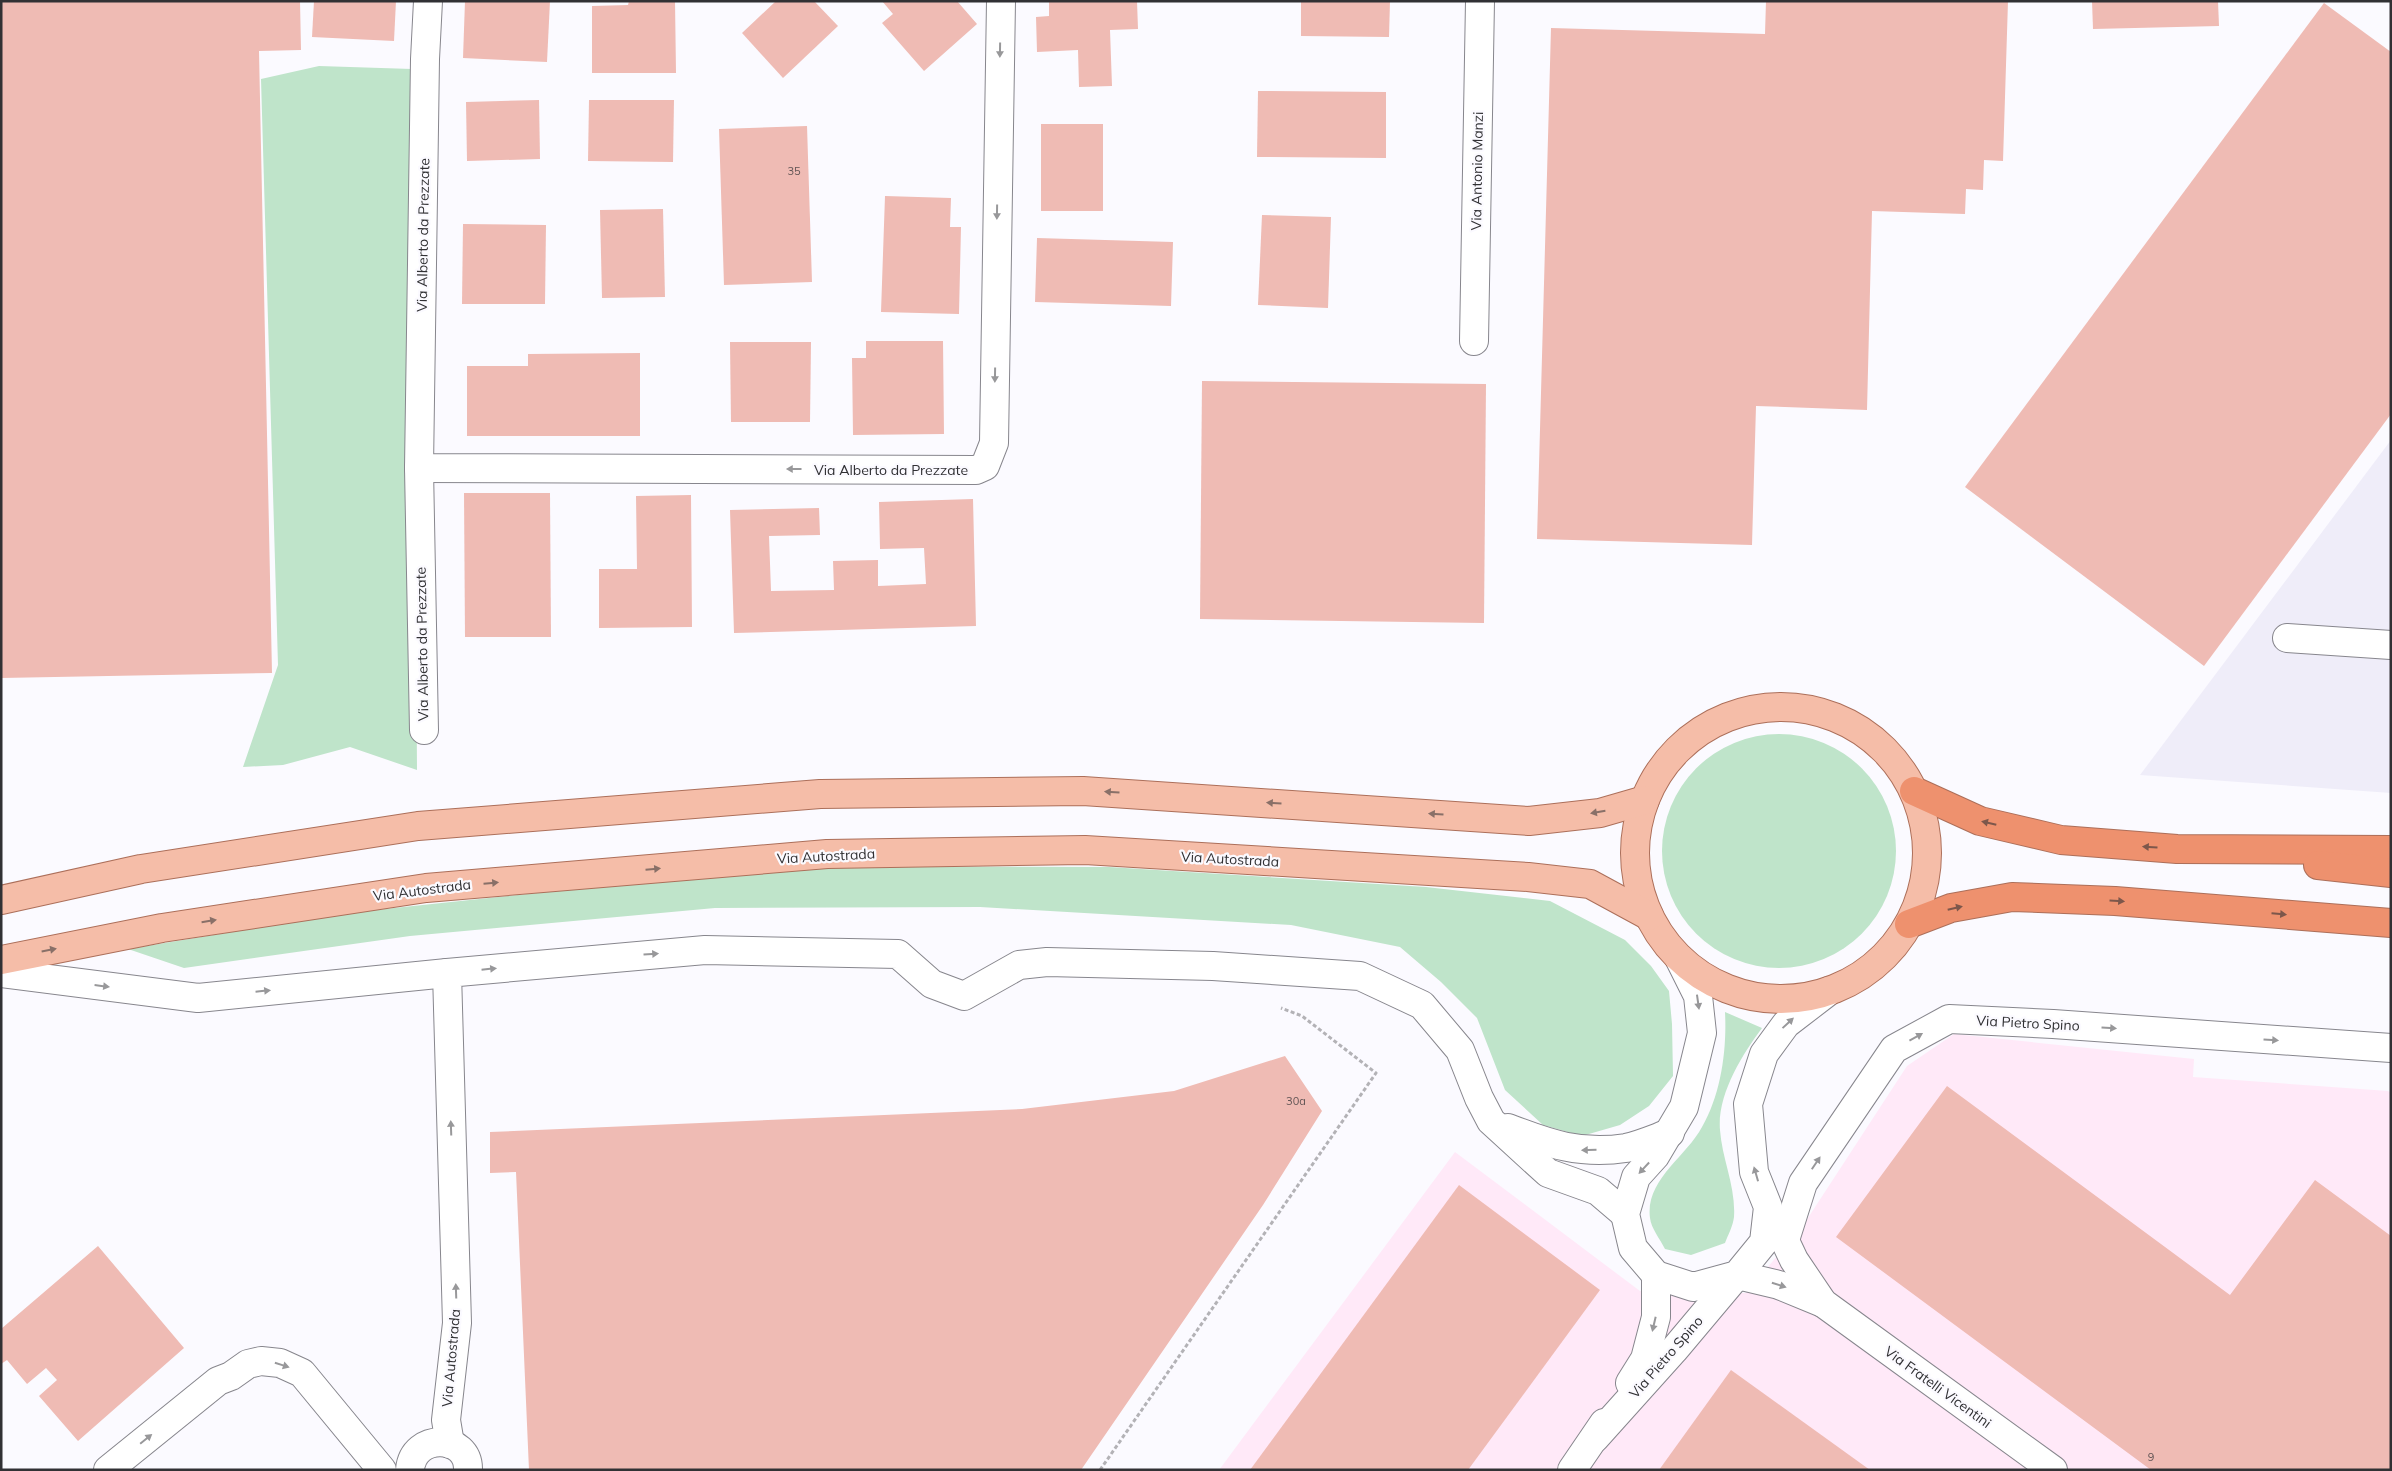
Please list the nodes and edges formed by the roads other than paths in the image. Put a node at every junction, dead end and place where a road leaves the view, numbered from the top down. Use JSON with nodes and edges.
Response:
{"nodes":[{"id":1,"x":428,"y":1,"type":"edge"},
{"id":2,"x":1001,"y":1,"type":"edge"},
{"id":3,"x":1480,"y":1,"type":"edge"},
{"id":4,"x":1474,"y":340,"type":"dead end"},
{"id":5,"x":419,"y":468,"type":"junction"},
{"id":6,"x":2287,"y":638,"type":"dead end"},
{"id":7,"x":2391,"y":645,"type":"edge"},
{"id":8,"x":424,"y":730,"type":"dead end"},
{"id":9,"x":1914,"y":790,"type":"junction"},
{"id":10,"x":1645,"y":800,"type":"junction"},
{"id":11,"x":2177,"y":849,"type":"junction"},
{"id":12,"x":2391,"y":850,"type":"edge"},
{"id":13,"x":2391,"y":873,"type":"edge"},
{"id":14,"x":1,"y":900,"type":"edge"},
{"id":15,"x":1649,"y":916,"type":"junction"},
{"id":16,"x":2391,"y":923,"type":"edge"},
{"id":17,"x":1909,"y":924,"type":"junction"},
{"id":18,"x":1679,"y":958,"type":"junction"},
{"id":19,"x":1,"y":960,"type":"edge"},
{"id":20,"x":1,"y":973,"type":"edge"},
{"id":21,"x":447,"y":973,"type":"junction"},
{"id":22,"x":1829,"y":992,"type":"junction"},
{"id":23,"x":2391,"y":1048,"type":"edge"},
{"id":24,"x":1491,"y":1121,"type":"junction"},
{"id":25,"x":1670,"y":1133,"type":"junction"},
{"id":26,"x":1768,"y":1207,"type":"junction"},
{"id":27,"x":1625,"y":1214,"type":"junction"},
{"id":28,"x":1786,"y":1240,"type":"junction"},
{"id":29,"x":1656,"y":1275,"type":"junction"},
{"id":30,"x":1737,"y":1275,"type":"junction"},
{"id":31,"x":1823,"y":1303,"type":"junction"},
{"id":32,"x":1595,"y":1438,"type":"junction"},
{"id":33,"x":450,"y":1444,"type":"junction"},
{"id":34,"x":108,"y":1470,"type":"edge"},
{"id":35,"x":382,"y":1470,"type":"edge"},
{"id":36,"x":410,"y":1470,"type":"edge"},
{"id":37,"x":468,"y":1470,"type":"edge"},
{"id":38,"x":1572,"y":1470,"type":"edge"},
{"id":39,"x":2053,"y":1470,"type":"edge"}],
"edges":[{"from":1,"to":5,"type":"street","name":"Via Alberto da Prezzate"},
{"from":2,"to":5,"type":"street","name":"Via Alberto da Prezzate","one_way":true},
{"from":3,"to":4,"type":"street","name":"Via Antonio Manzi"},
{"from":5,"to":8,"type":"street","name":"Via Alberto da Prezzate"},
{"from":6,"to":7,"type":"street"},
{"from":9,"to":10,"type":"main road"},
{"from":11,"to":9,"type":"highway","one_way":true},
{"from":9,"to":17,"type":"main road"},
{"from":10,"to":14,"type":"main road","one_way":true},
{"from":10,"to":15,"type":"main road"},
{"from":11,"to":12,"type":"highway"},
{"from":11,"to":13,"type":"highway"},
{"from":15,"to":18,"type":"main road"},
{"from":19,"to":15,"type":"main road","name":"Via Autostrada","one_way":true},
{"from":17,"to":16,"type":"highway","one_way":true},
{"from":17,"to":22,"type":"main road"},
{"from":18,"to":22,"type":"main road"},
{"from":18,"to":25,"type":"street","one_way":true},
{"from":20,"to":21,"type":"street","one_way":true},
{"from":21,"to":24,"type":"street","one_way":true},
{"from":33,"to":21,"type":"street","name":"Via Autostrada","one_way":true},
{"from":26,"to":22,"type":"street","name":"Via Pietro Spino","one_way":true},
{"from":28,"to":23,"type":"street","name":"Via Pietro Spino","one_way":true},
{"from":25,"to":24,"type":"street","one_way":true},
{"from":24,"to":27,"type":"street"},
{"from":25,"to":27,"type":"street","one_way":true},
{"from":26,"to":28,"type":"street","name":"Via Pietro Spino"},
{"from":26,"to":30,"type":"street","name":"Via Pietro Spino"},
{"from":27,"to":29,"type":"street"},
{"from":28,"to":31,"type":"street","name":"Via Pietro Spino"},
{"from":29,"to":30,"type":"street"},
{"from":29,"to":32,"type":"street","name":"Via Pietro Spino","one_way":true},
{"from":30,"to":31,"type":"street","one_way":true},
{"from":30,"to":32,"type":"street","name":"Via Pietro Spino"},
{"from":31,"to":39,"type":"street","name":"Via Fratelli Vicentini"},
{"from":32,"to":38,"type":"street","name":"Via Pietro Spino"},
{"from":33,"to":36,"type":"street"},
{"from":33,"to":37,"type":"street"},
{"from":34,"to":35,"type":"street","one_way":true}]}
